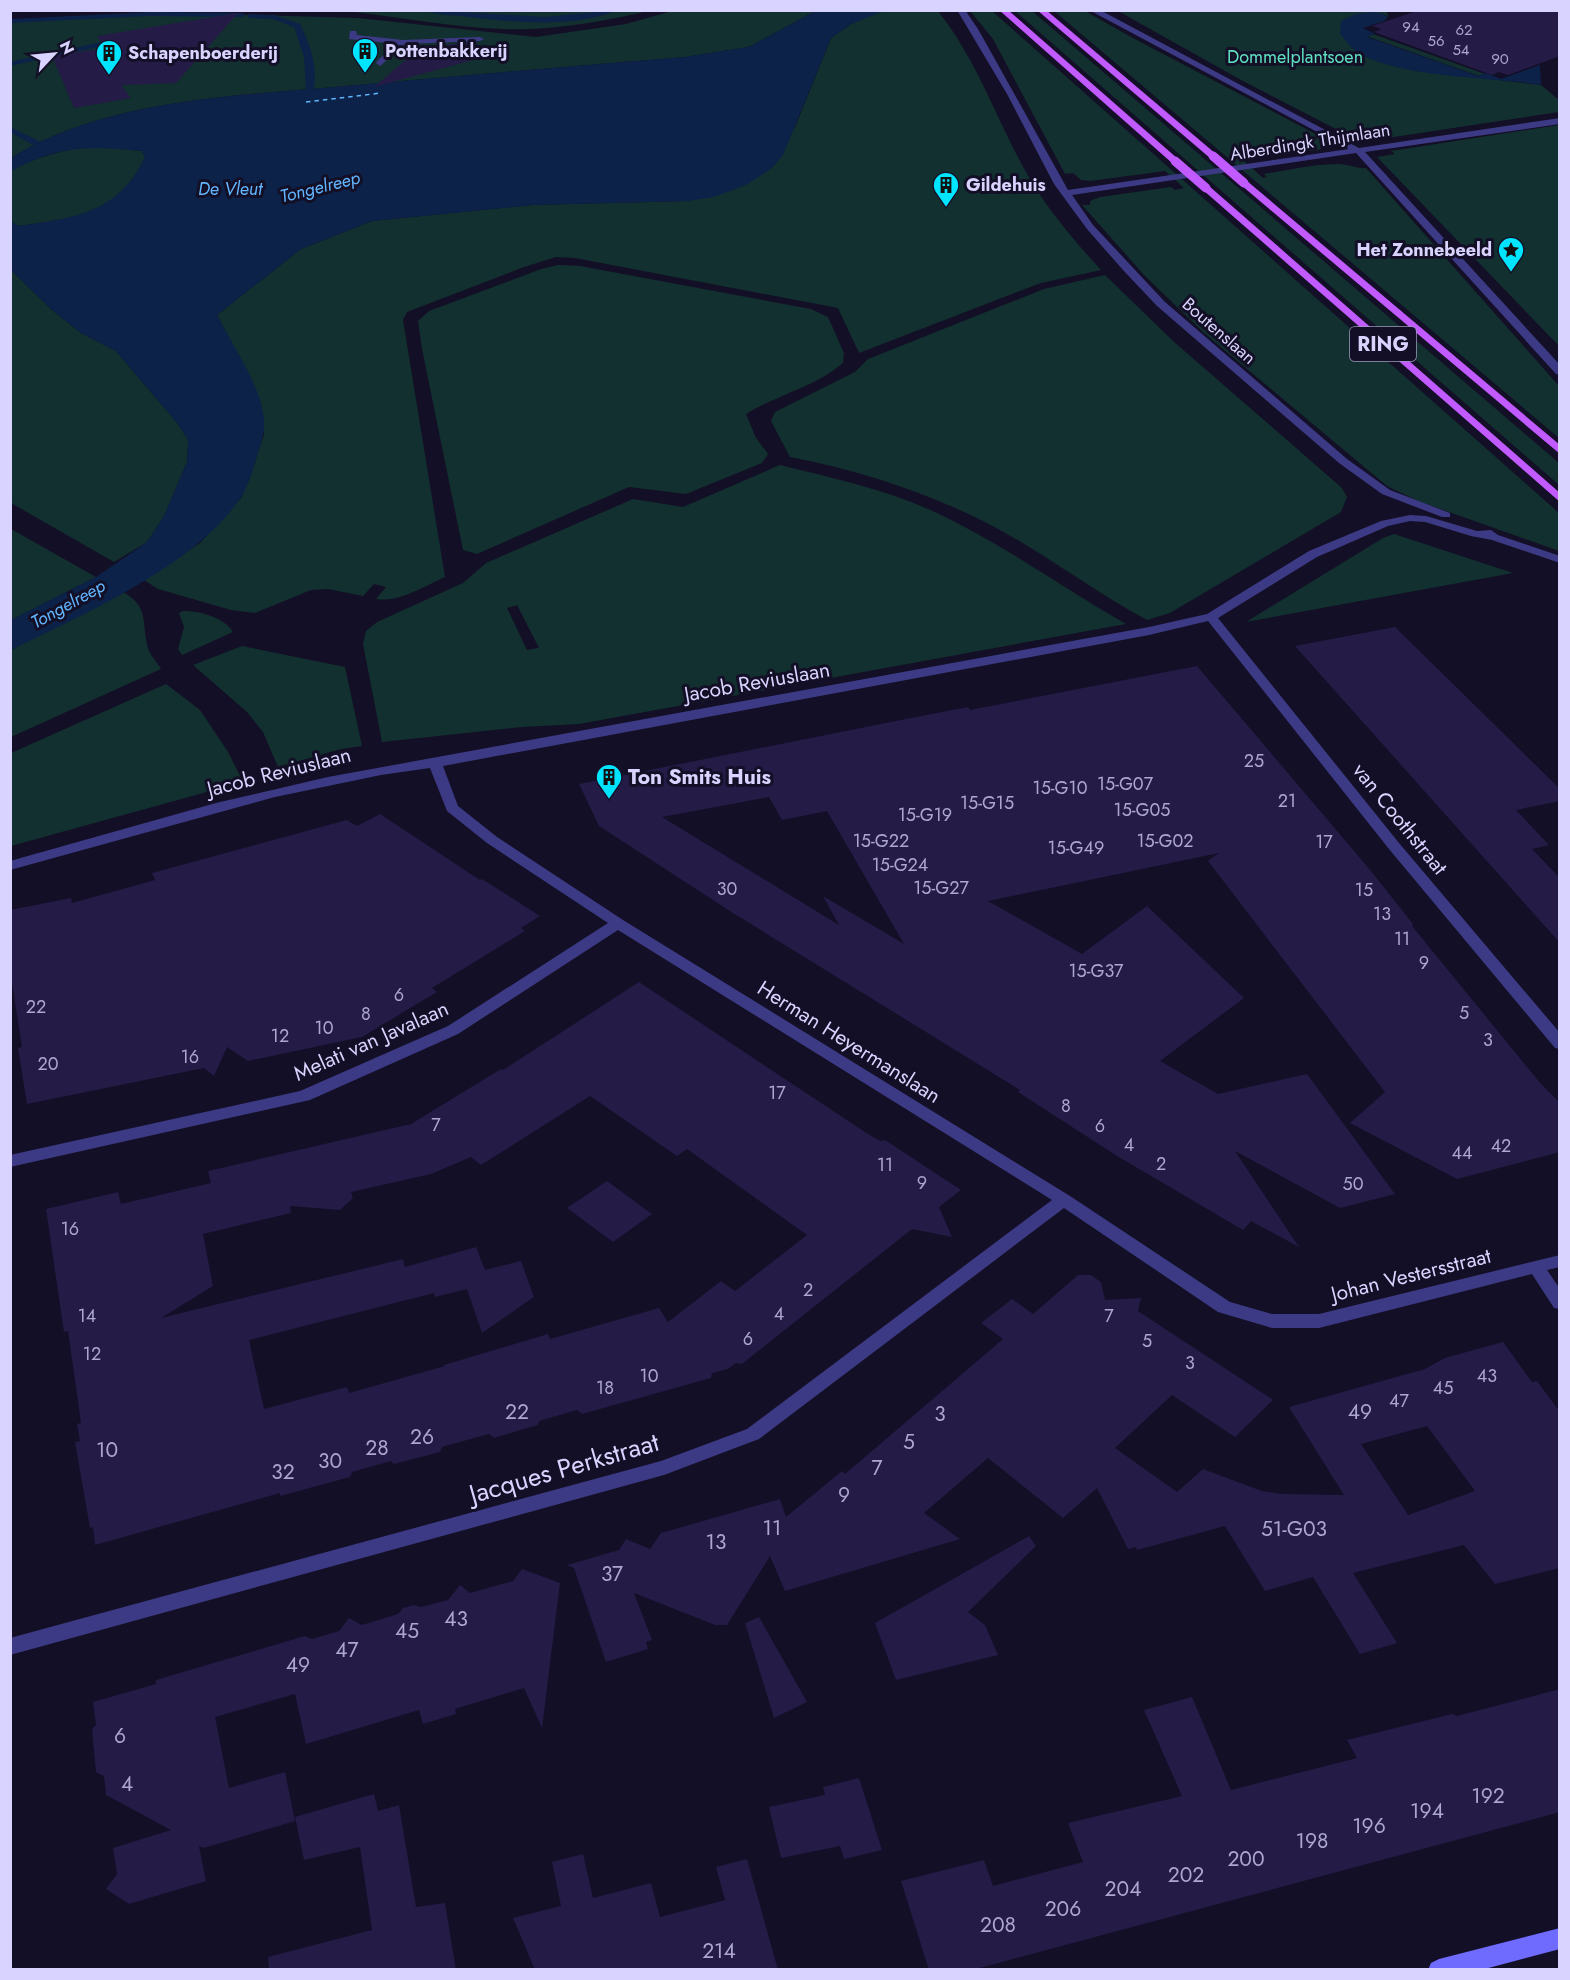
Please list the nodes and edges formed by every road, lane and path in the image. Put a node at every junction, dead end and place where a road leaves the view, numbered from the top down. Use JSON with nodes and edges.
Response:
{"nodes":[{"id":1,"x":961,"y":10,"type":"edge"},
{"id":2,"x":1003,"y":10,"type":"edge"},
{"id":3,"x":1041,"y":10,"type":"edge"},
{"id":4,"x":1093,"y":10,"type":"edge"},
{"id":5,"x":353,"y":33,"type":"dead end"},
{"id":6,"x":480,"y":39,"type":"dead end"},
{"id":7,"x":403,"y":42,"type":"junction"},
{"id":8,"x":380,"y":63,"type":"dead end"},
{"id":9,"x":1560,"y":122,"type":"edge"},
{"id":10,"x":1359,"y":152,"type":"junction"},
{"id":11,"x":1066,"y":193,"type":"junction"},
{"id":12,"x":1560,"y":372,"type":"edge"},
{"id":13,"x":1560,"y":451,"type":"edge"},
{"id":14,"x":1560,"y":499,"type":"edge"},
{"id":15,"x":1494,"y":537,"type":"junction"},
{"id":16,"x":1560,"y":560,"type":"edge"},
{"id":17,"x":1211,"y":617,"type":"junction"},
{"id":18,"x":435,"y":764,"type":"junction"},
{"id":19,"x":10,"y":866,"type":"edge"},
{"id":20,"x":618,"y":923,"type":"junction"},
{"id":21,"x":1560,"y":1044,"type":"edge"},
{"id":22,"x":10,"y":1161,"type":"edge"},
{"id":23,"x":1064,"y":1200,"type":"junction"},
{"id":24,"x":1560,"y":1261,"type":"edge"},
{"id":25,"x":1536,"y":1267,"type":"junction"},
{"id":26,"x":1560,"y":1302,"type":"edge"},
{"id":27,"x":1272,"y":1321,"type":"joint"},
{"id":28,"x":10,"y":1647,"type":"edge"},
{"id":29,"x":1560,"y":1938,"type":"edge"},
{"id":30,"x":1439,"y":1970,"type":"edge"}],
"edges":[{"from":1,"to":11,"type":"street","name":"Boutenslaan"},
{"from":2,"to":14,"type":"main road","number":"RING","bridge":true},
{"from":3,"to":13,"type":"main road","number":"RING","bridge":true},
{"from":4,"to":10,"type":"street"},
{"from":5,"to":7,"type":"street"},
{"from":6,"to":7,"type":"street"},
{"from":7,"to":8,"type":"street"},
{"from":9,"to":10,"type":"street","name":"Alberdingk Thijmlaan"},
{"from":10,"to":11,"type":"street","name":"Alberdingk Thijmlaan"},
{"from":10,"to":12,"type":"street"},
{"from":11,"to":15,"type":"street","name":"Boutenslaan"},
{"from":15,"to":16,"type":"street","name":"Boutenslaan"},
{"from":15,"to":17,"type":"street","name":"Jacob Reviuslaan"},
{"from":17,"to":18,"type":"street","name":"Jacob Reviuslaan"},
{"from":17,"to":21,"type":"street","name":"van Coothstraat"},
{"from":18,"to":19,"type":"street","name":"Jacob Reviuslaan"},
{"from":18,"to":20,"type":"street","name":"Herman Heyermanslaan"},
{"from":20,"to":22,"type":"street","name":"Melati van Javalaan"},
{"from":20,"to":23,"type":"street","name":"Herman Heyermanslaan"},
{"from":23,"to":27,"type":"street","name":"Herman Heyermanslaan"},
{"from":23,"to":28,"type":"street","name":"Jacques Perkstraat"},
{"from":24,"to":25,"type":"street","name":"Johan Vestersstraat"},
{"from":25,"to":26,"type":"street"},
{"from":25,"to":27,"type":"street","name":"Johan Vestersstraat"},
{"from":29,"to":30,"type":"main road"}]}
